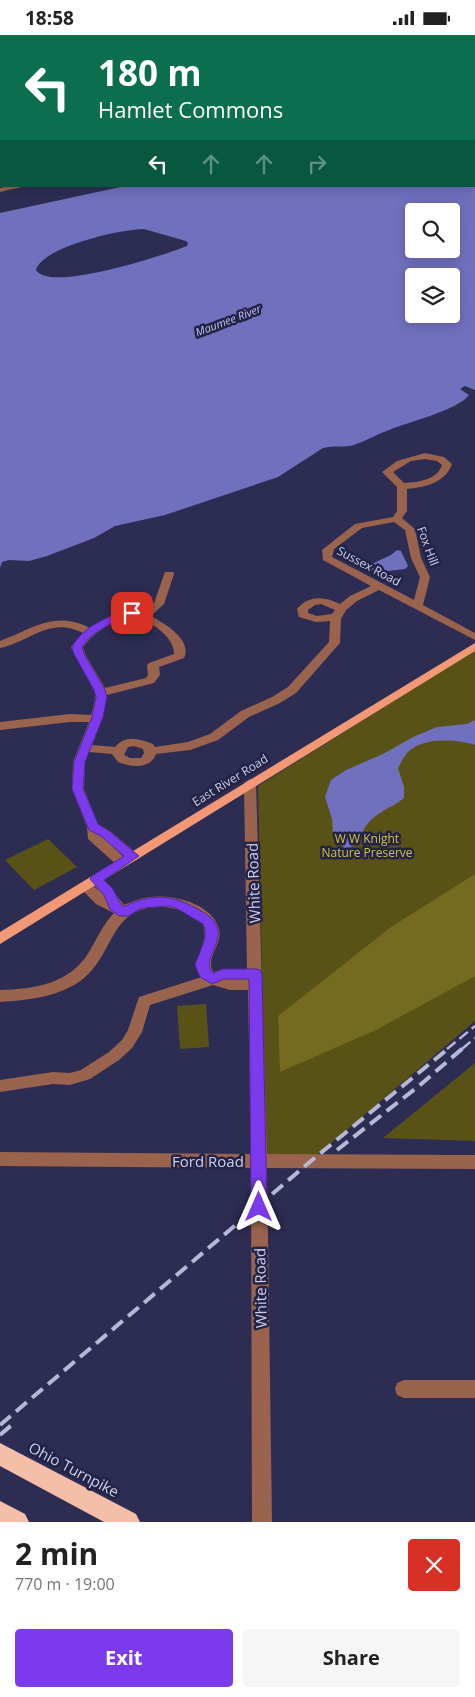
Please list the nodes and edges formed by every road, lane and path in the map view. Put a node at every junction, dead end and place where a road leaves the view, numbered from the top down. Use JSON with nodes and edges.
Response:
{"nodes":[{"id":1,"x":18,"y":187,"type":"edge"},
{"id":2,"x":0,"y":190,"type":"edge"},
{"id":3,"x":402,"y":486,"type":"junction"},
{"id":4,"x":396,"y":519,"type":"junction"},
{"id":5,"x":170,"y":574,"type":"dead end"},
{"id":6,"x":379,"y":586,"type":"junction"},
{"id":7,"x":421,"y":592,"type":"junction"},
{"id":8,"x":399,"y":597,"type":"junction"},
{"id":9,"x":417,"y":606,"type":"junction"},
{"id":10,"x":143,"y":617,"type":"junction"},
{"id":11,"x":90,"y":632,"type":"junction"},
{"id":12,"x":475,"y":637,"type":"edge"},
{"id":13,"x":0,"y":645,"type":"edge"},
{"id":14,"x":475,"y":646,"type":"edge"},
{"id":15,"x":101,"y":693,"type":"junction"},
{"id":16,"x":96,"y":719,"type":"junction"},
{"id":17,"x":0,"y":726,"type":"edge"},
{"id":18,"x":84,"y":748,"type":"junction"},
{"id":19,"x":118,"y":751,"type":"junction"},
{"id":20,"x":151,"y":751,"type":"junction"},
{"id":21,"x":250,"y":783,"type":"junction"},
{"id":22,"x":128,"y":859,"type":"junction"},
{"id":23,"x":90,"y":883,"type":"junction"},
{"id":24,"x":119,"y":909,"type":"junction"},
{"id":25,"x":0,"y":939,"type":"edge"},
{"id":26,"x":212,"y":979,"type":"junction"},
{"id":27,"x":256,"y":979,"type":"junction"},
{"id":28,"x":0,"y":996,"type":"edge"},
{"id":29,"x":0,"y":1086,"type":"edge"},
{"id":30,"x":0,"y":1159,"type":"edge"},
{"id":31,"x":259,"y":1161,"type":"junction"},
{"id":32,"x":475,"y":1162,"type":"edge"},
{"id":33,"x":404,"y":1389,"type":"dead end"},
{"id":34,"x":475,"y":1389,"type":"edge"},
{"id":35,"x":0,"y":1454,"type":"edge"},
{"id":36,"x":0,"y":1513,"type":"edge"},
{"id":37,"x":17,"y":1522,"type":"edge"},
{"id":38,"x":128,"y":1522,"type":"edge"},
{"id":39,"x":262,"y":1522,"type":"edge"}],
"edges":[{"from":1,"to":2,"type":"street"},
{"from":3,"to":3,"type":"street"},
{"from":3,"to":4,"type":"street"},
{"from":4,"to":6,"type":"street","name":"Sussex Road"},
{"from":4,"to":7,"type":"street","name":"Fox Hill"},
{"from":5,"to":10,"type":"street"},
{"from":6,"to":8,"type":"street","name":"Sussex Road"},
{"from":6,"to":20,"type":"street"},
{"from":7,"to":8,"type":"street"},
{"from":7,"to":9,"type":"street","name":"Fox Hill"},
{"from":8,"to":9,"type":"street","name":"Sussex Road"},
{"from":9,"to":12,"type":"street","name":"Sussex Road"},
{"from":10,"to":11,"type":"street"},
{"from":10,"to":15,"type":"street"},
{"from":11,"to":13,"type":"street"},
{"from":11,"to":15,"type":"street"},
{"from":14,"to":21,"type":"main road","name":"East River Road"},
{"from":15,"to":16,"type":"street"},
{"from":16,"to":17,"type":"street"},
{"from":16,"to":18,"type":"street"},
{"from":18,"to":19,"type":"street"},
{"from":18,"to":22,"type":"street"},
{"from":19,"to":20,"type":"street"},
{"from":19,"to":20,"type":"street"},
{"from":21,"to":22,"type":"main road","name":"East River Road"},
{"from":21,"to":27,"type":"street","name":"White Road"},
{"from":22,"to":23,"type":"main road","name":"East River Road"},
{"from":23,"to":24,"type":"street"},
{"from":23,"to":25,"type":"main road","name":"East River Road"},
{"from":24,"to":26,"type":"street"},
{"from":24,"to":28,"type":"street"},
{"from":26,"to":27,"type":"street"},
{"from":26,"to":29,"type":"street"},
{"from":27,"to":31,"type":"street","name":"White Road"},
{"from":30,"to":31,"type":"street","name":"Ford Road"},
{"from":31,"to":32,"type":"street","name":"Ford Road"},
{"from":31,"to":39,"type":"street","name":"White Road"},
{"from":33,"to":34,"type":"street"},
{"from":35,"to":38,"type":"highway","name":"Ohio Turnpike"},
{"from":36,"to":37,"type":"highway"}]}
